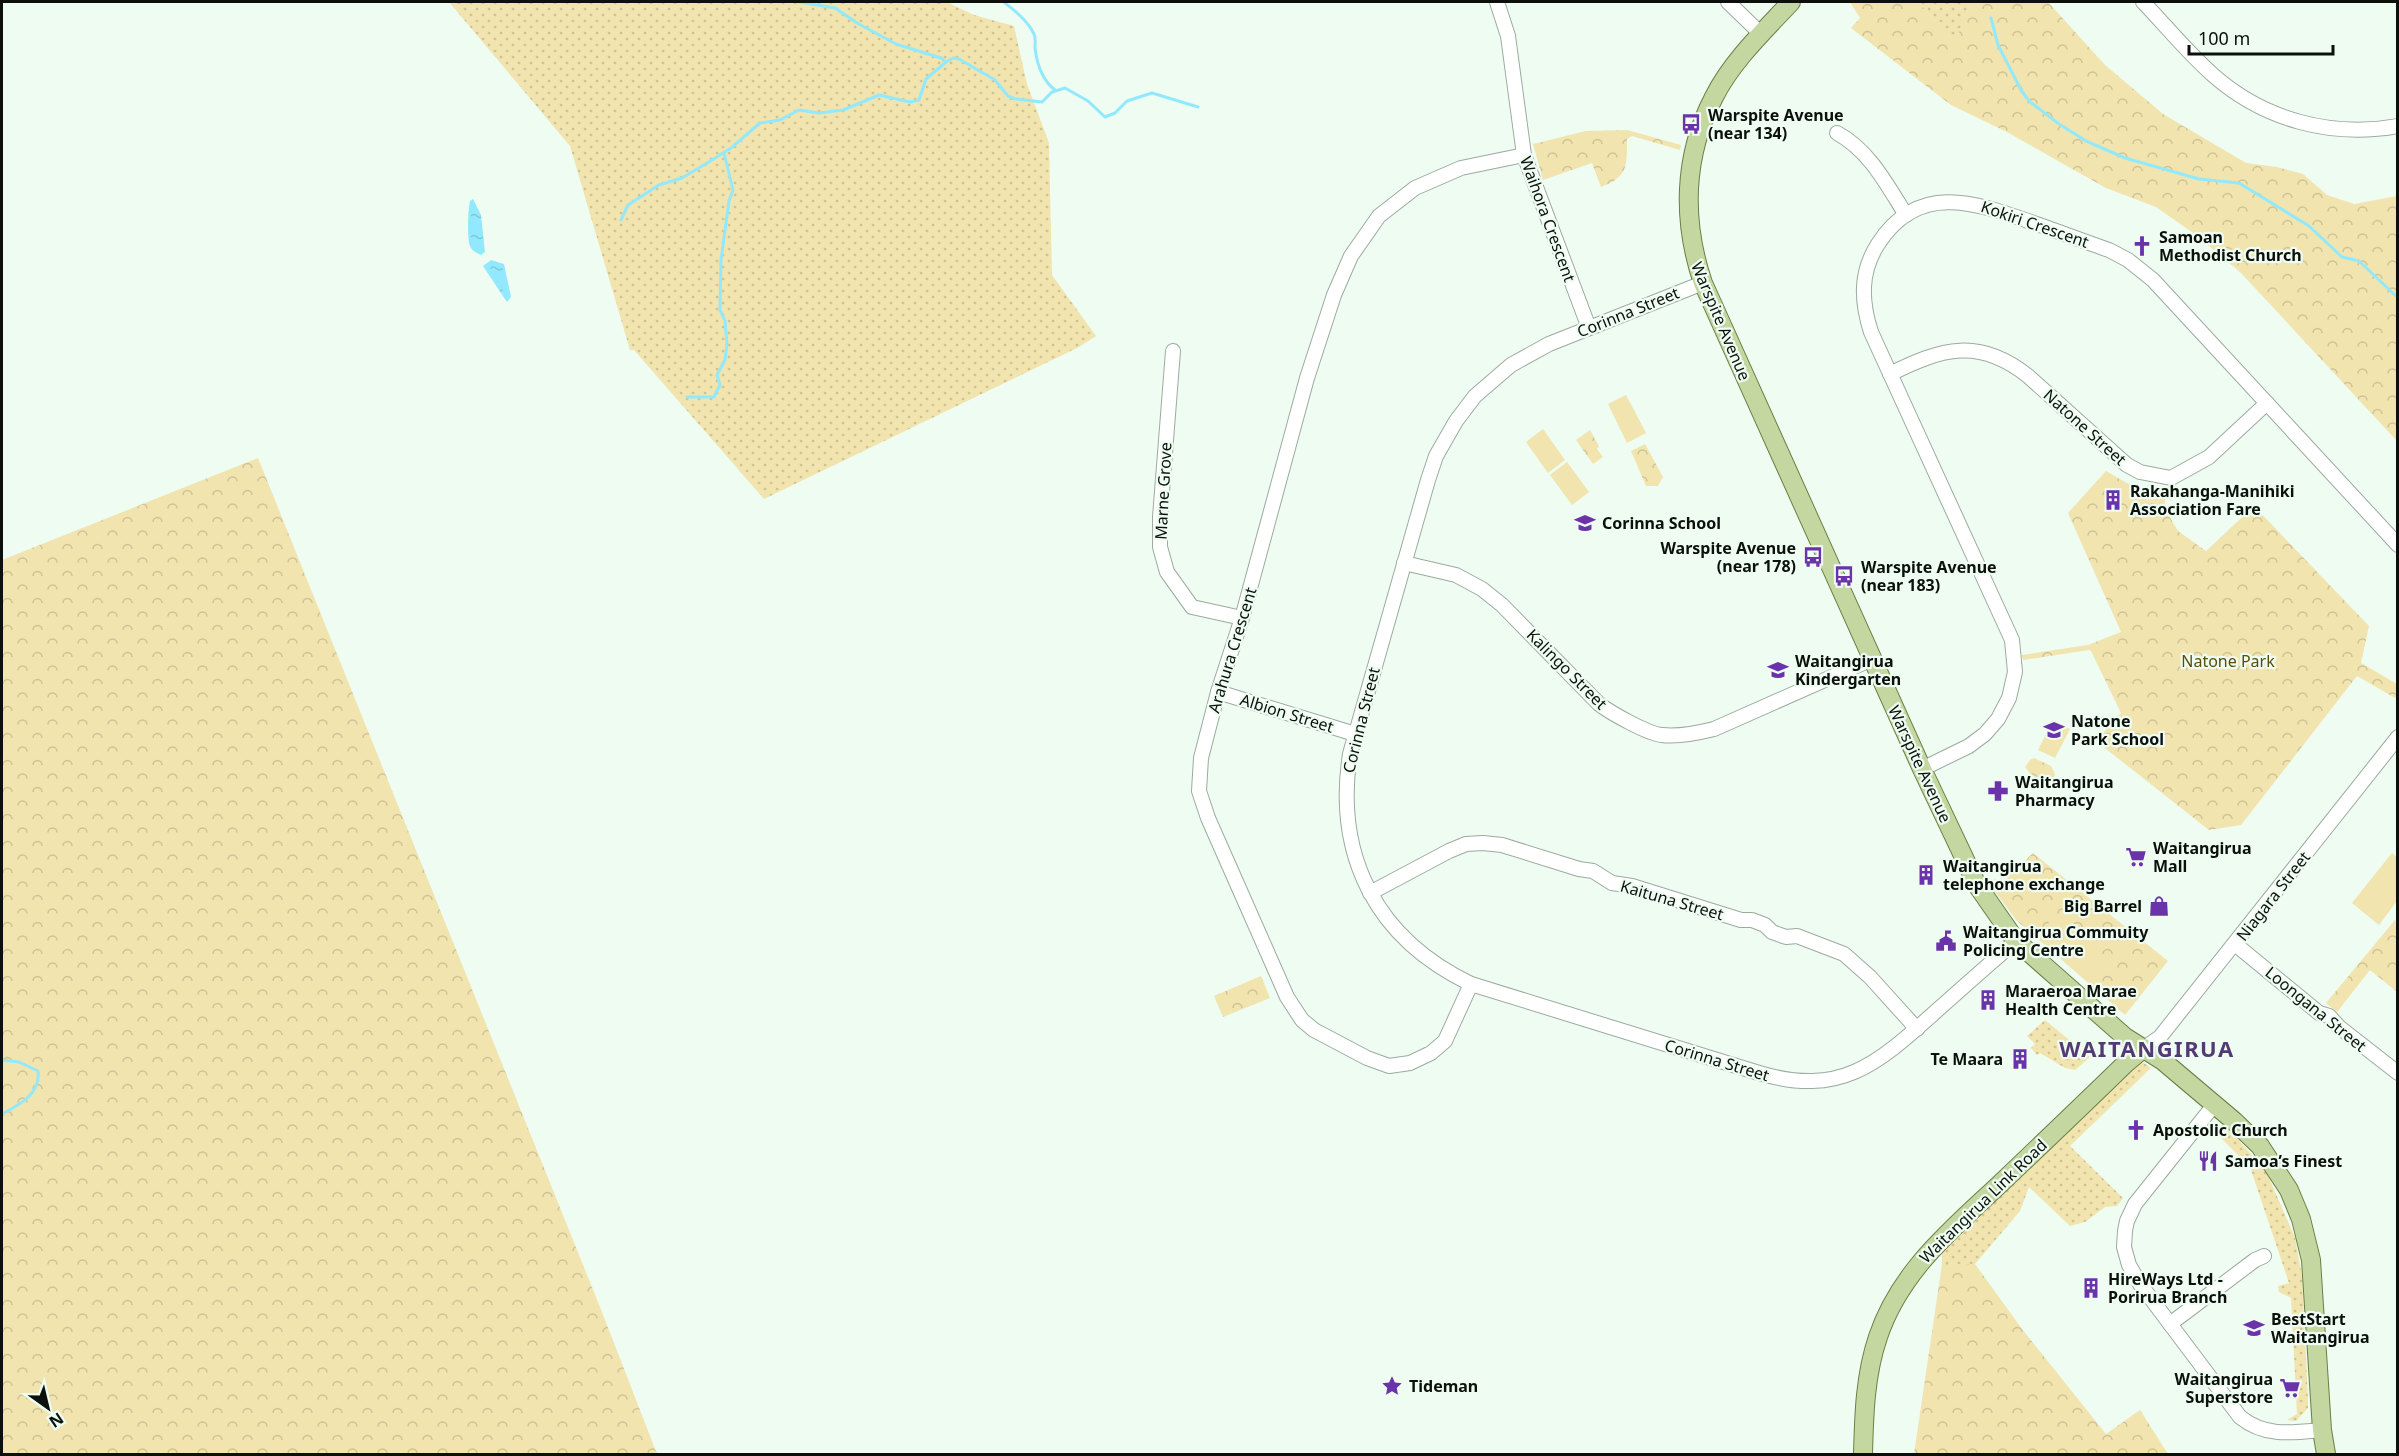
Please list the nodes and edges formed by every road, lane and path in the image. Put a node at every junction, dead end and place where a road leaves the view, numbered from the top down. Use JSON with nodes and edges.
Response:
{"nodes":[{"id":1,"x":1497,"y":2,"type":"edge"},
{"id":2,"x":1728,"y":2,"type":"edge"},
{"id":3,"x":1791,"y":2,"type":"edge"},
{"id":4,"x":2143,"y":2,"type":"edge"},
{"id":5,"x":1761,"y":34,"type":"junction"},
{"id":6,"x":2397,"y":126,"type":"edge"},
{"id":7,"x":1837,"y":133,"type":"dead end"},
{"id":8,"x":1524,"y":155,"type":"junction"},
{"id":9,"x":1906,"y":215,"type":"junction"},
{"id":10,"x":1703,"y":283,"type":"junction"},
{"id":11,"x":1589,"y":328,"type":"junction"},
{"id":12,"x":1173,"y":351,"type":"dead end"},
{"id":13,"x":1890,"y":374,"type":"junction"},
{"id":14,"x":2266,"y":403,"type":"junction"},
{"id":15,"x":2397,"y":545,"type":"edge"},
{"id":16,"x":1404,"y":563,"type":"junction"},
{"id":17,"x":1242,"y":618,"type":"junction"},
{"id":18,"x":1872,"y":659,"type":"junction"},
{"id":19,"x":1218,"y":692,"type":"junction"},
{"id":20,"x":1355,"y":734,"type":"junction"},
{"id":21,"x":2397,"y":737,"type":"edge"},
{"id":22,"x":1922,"y":769,"type":"junction"},
{"id":23,"x":1370,"y":893,"type":"junction"},
{"id":24,"x":2016,"y":940,"type":"junction"},
{"id":25,"x":2235,"y":944,"type":"junction"},
{"id":26,"x":1471,"y":984,"type":"junction"},
{"id":27,"x":1917,"y":1029,"type":"junction"},
{"id":28,"x":2144,"y":1048,"type":"junction"},
{"id":29,"x":2397,"y":1074,"type":"edge"},
{"id":30,"x":2214,"y":1105,"type":"junction"},
{"id":31,"x":2264,"y":1256,"type":"dead end"},
{"id":32,"x":2170,"y":1324,"type":"junction"},
{"id":33,"x":2322,"y":1430,"type":"junction"},
{"id":34,"x":1863,"y":1455,"type":"edge"},
{"id":35,"x":2326,"y":1455,"type":"edge"}],
"edges":[{"from":1,"to":8,"type":"street","name":"Waihora Crescent"},
{"from":2,"to":5,"type":"street"},
{"from":3,"to":5,"type":"main road","name":"Warspite Avenue"},
{"from":4,"to":6,"type":"street"},
{"from":5,"to":10,"type":"main road","name":"Warspite Avenue"},
{"from":7,"to":9,"type":"street"},
{"from":8,"to":11,"type":"street","name":"Waihora Crescent"},
{"from":8,"to":17,"type":"street","name":"Arahura Crescent"},
{"from":9,"to":13,"type":"street","name":"Kokiri Crescent"},
{"from":9,"to":14,"type":"street","name":"Kokiri Crescent"},
{"from":10,"to":11,"type":"street","name":"Corinna Street"},
{"from":10,"to":18,"type":"main road","name":"Warspite Avenue"},
{"from":11,"to":16,"type":"street","name":"Corinna Street"},
{"from":12,"to":17,"type":"street","name":"Marne Grove"},
{"from":13,"to":14,"type":"street","name":"Natone Street"},
{"from":13,"to":22,"type":"street","name":"Kokiri Crescent"},
{"from":14,"to":15,"type":"street","name":"Kokiri Crescent"},
{"from":16,"to":18,"type":"street","name":"Kalingo Street"},
{"from":16,"to":20,"type":"street","name":"Corinna Street"},
{"from":17,"to":19,"type":"street","name":"Arahura Crescent"},
{"from":18,"to":22,"type":"main road","name":"Warspite Avenue"},
{"from":19,"to":20,"type":"street","name":"Albion Street"},
{"from":19,"to":26,"type":"street","name":"Arahura Crescent"},
{"from":20,"to":23,"type":"street","name":"Corinna Street"},
{"from":21,"to":25,"type":"street","name":"Niagara Street"},
{"from":22,"to":24,"type":"main road","name":"Warspite Avenue"},
{"from":23,"to":26,"type":"street","name":"Corinna Street"},
{"from":23,"to":27,"type":"street","name":"Kaituna Street"},
{"from":24,"to":27,"type":"street","name":"Corinna Street"},
{"from":24,"to":28,"type":"main road","name":"Warspite Avenue"},
{"from":25,"to":28,"type":"street","name":"Niagara Street"},
{"from":25,"to":29,"type":"street","name":"Loongana Street"},
{"from":26,"to":27,"type":"street","name":"Corinna Street"},
{"from":28,"to":30,"type":"main road","name":"Warspite Avenue"},
{"from":28,"to":34,"type":"main road","name":"Waitangirua Link Road"},
{"from":30,"to":32,"type":"street"},
{"from":30,"to":33,"type":"main road","name":"Warspite Avenue"},
{"from":31,"to":32,"type":"street"},
{"from":32,"to":33,"type":"street"},
{"from":33,"to":35,"type":"main road","name":"Warspite Avenue"}]}
